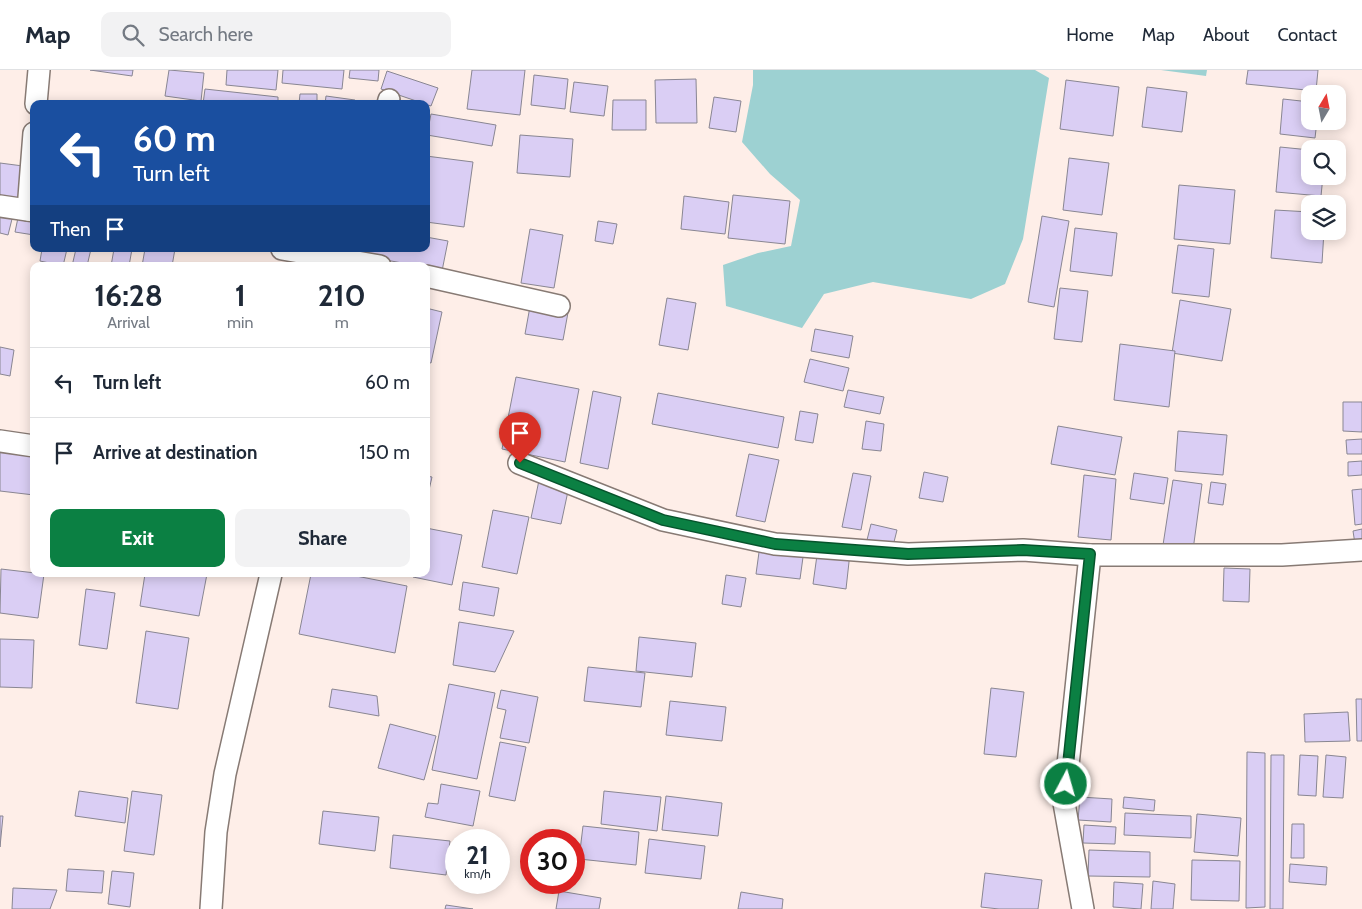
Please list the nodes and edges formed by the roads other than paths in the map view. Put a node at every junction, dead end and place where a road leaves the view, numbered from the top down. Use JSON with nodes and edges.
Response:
{"nodes":[{"id":1,"x":39,"y":70,"type":"edge"},
{"id":2,"x":36,"y":100,"type":"edge"},
{"id":3,"x":0,"y":206,"type":"edge"},
{"id":4,"x":30,"y":210,"type":"edge"},
{"id":5,"x":304,"y":252,"type":"edge"},
{"id":6,"x":357,"y":259,"type":"edge"},
{"id":7,"x":430,"y":277,"type":"edge"},
{"id":8,"x":559,"y":306,"type":"dead end"},
{"id":9,"x":0,"y":441,"type":"edge"},
{"id":10,"x":30,"y":445,"type":"edge"},
{"id":11,"x":520,"y":463,"type":"dead end"},
{"id":12,"x":1362,"y":550,"type":"edge"},
{"id":13,"x":1090,"y":554,"type":"junction"},
{"id":14,"x":269,"y":577,"type":"edge"},
{"id":15,"x":212,"y":909,"type":"edge"},
{"id":16,"x":1083,"y":909,"type":"edge"}],
"edges":[{"from":1,"to":2,"type":"street"},
{"from":3,"to":4,"type":"street"},
{"from":5,"to":6,"type":"street"},
{"from":7,"to":8,"type":"street"},
{"from":9,"to":10,"type":"street"},
{"from":11,"to":13,"type":"street"},
{"from":12,"to":13,"type":"street"},
{"from":13,"to":16,"type":"street"},
{"from":14,"to":15,"type":"street"}]}
